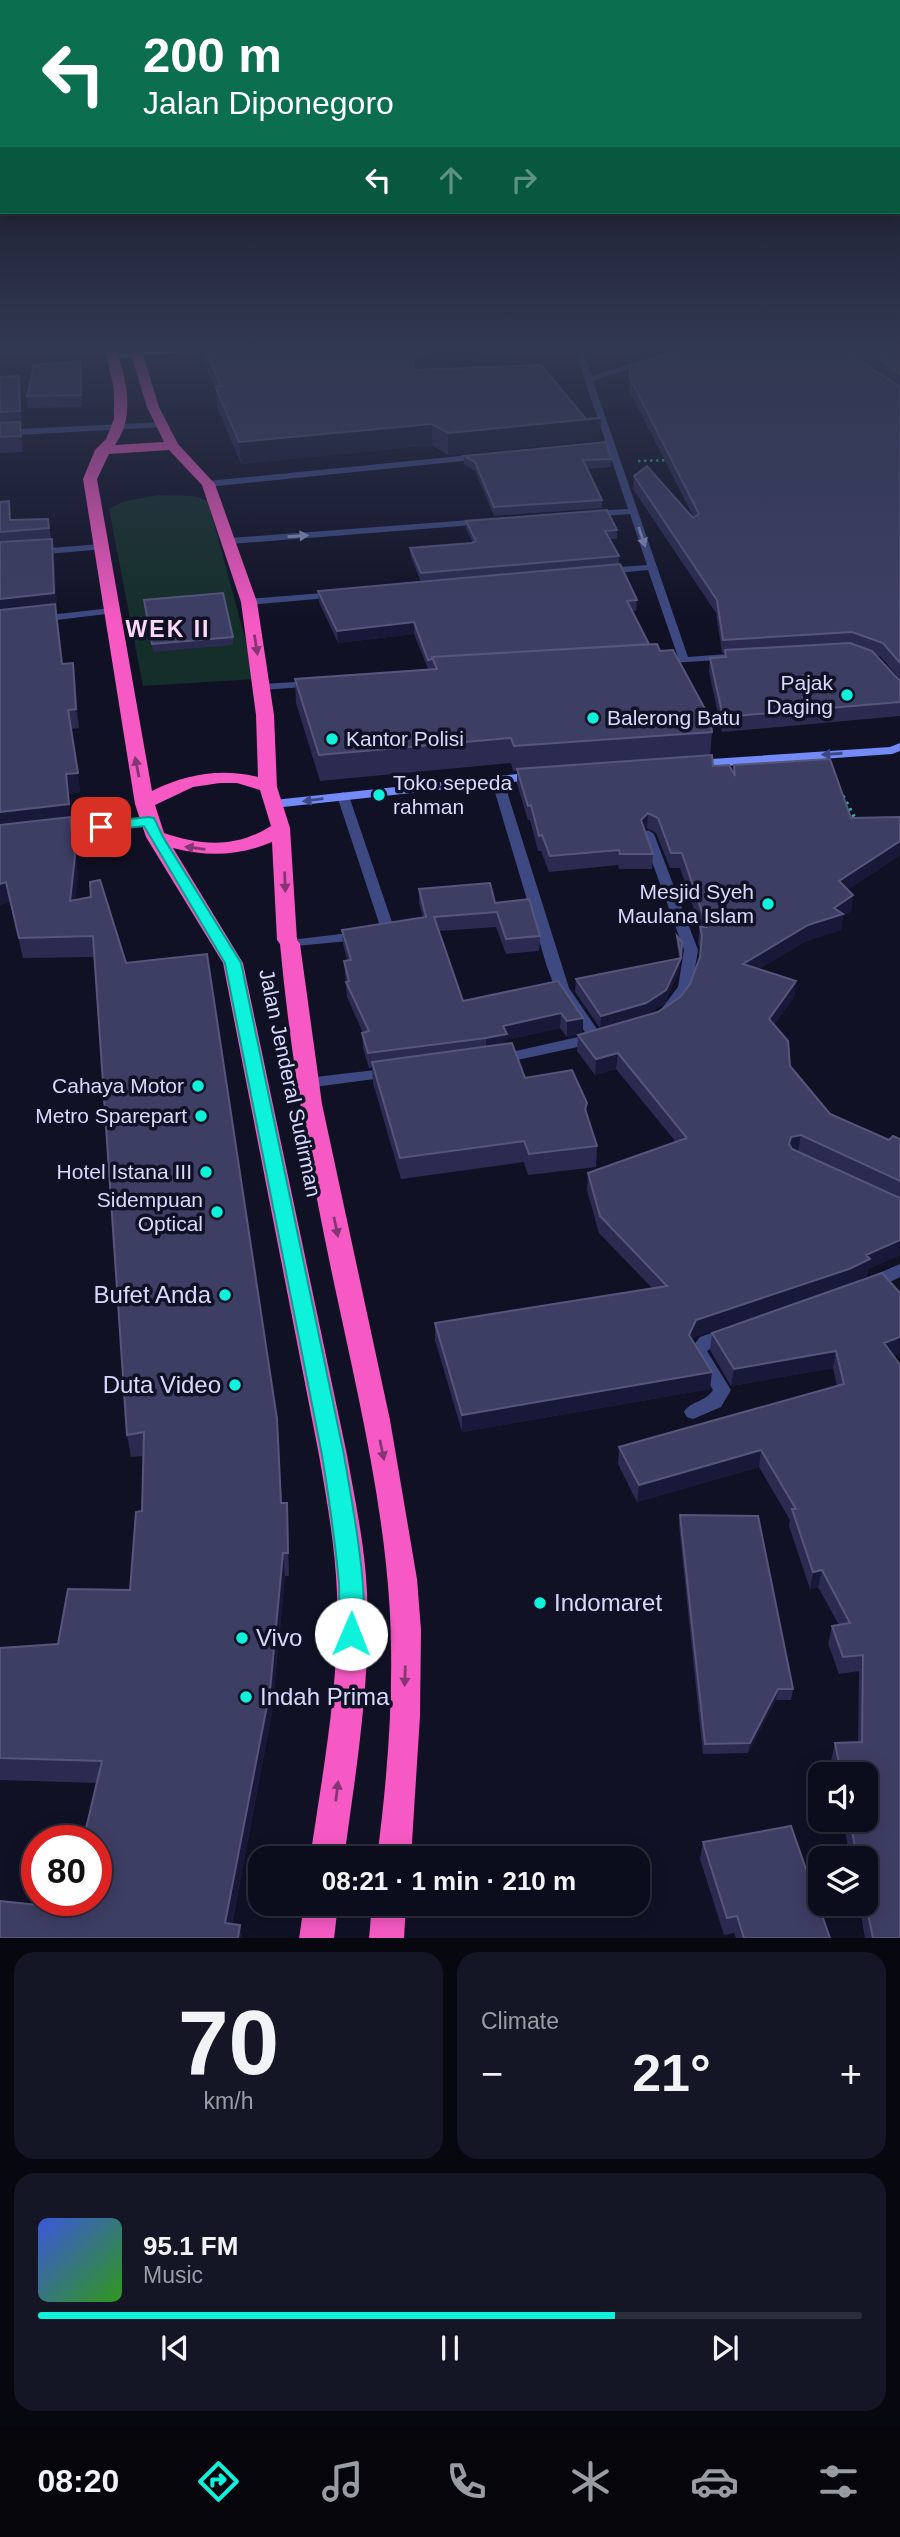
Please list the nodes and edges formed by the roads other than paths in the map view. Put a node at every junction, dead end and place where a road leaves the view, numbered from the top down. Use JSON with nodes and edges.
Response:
{"nodes":[{"id":1,"x":109,"y":441,"type":"edge"},
{"id":2,"x":170,"y":441,"type":"edge"},
{"id":3,"x":610,"y":444,"type":"joint"},
{"id":4,"x":172,"y":446,"type":"junction"},
{"id":5,"x":597,"y":446,"type":"edge"},
{"id":6,"x":102,"y":450,"type":"junction"},
{"id":7,"x":485,"y":457,"type":"edge"},
{"id":8,"x":208,"y":484,"type":"junction"},
{"id":9,"x":633,"y":511,"type":"junction"},
{"id":10,"x":578,"y":515,"type":"edge"},
{"id":11,"x":494,"y":522,"type":"edge"},
{"id":12,"x":230,"y":541,"type":"junction"},
{"id":13,"x":101,"y":547,"type":"junction"},
{"id":14,"x":0,"y":555,"type":"edge"},
{"id":15,"x":653,"y":567,"type":"junction"},
{"id":16,"x":597,"y":572,"type":"edge"},
{"id":17,"x":346,"y":594,"type":"edge"},
{"id":18,"x":249,"y":602,"type":"junction"},
{"id":19,"x":111,"y":611,"type":"junction"},
{"id":20,"x":25,"y":620,"type":"edge"},
{"id":21,"x":740,"y":657,"type":"edge"},
{"id":22,"x":684,"y":660,"type":"junction"},
{"id":23,"x":643,"y":663,"type":"edge"},
{"id":24,"x":330,"y":683,"type":"edge"},
{"id":25,"x":262,"y":687,"type":"junction"},
{"id":26,"x":900,"y":747,"type":"edge"},
{"id":27,"x":686,"y":765,"type":"edge"},
{"id":28,"x":551,"y":775,"type":"edge"},
{"id":29,"x":497,"y":779,"type":"junction"},
{"id":30,"x":342,"y":796,"type":"junction"},
{"id":31,"x":274,"y":806,"type":"junction"},
{"id":32,"x":150,"y":821,"type":"junction"},
{"id":33,"x":42,"y":833,"type":"edge"},
{"id":34,"x":648,"y":834,"type":"edge"},
{"id":35,"x":290,"y":944,"type":"junction"},
{"id":36,"x":651,"y":1022,"type":"edge"},
{"id":37,"x":486,"y":1061,"type":"edge"},
{"id":38,"x":403,"y":1071,"type":"edge"},
{"id":39,"x":307,"y":1083,"type":"junction"},
{"id":40,"x":900,"y":1270,"type":"edge"},
{"id":41,"x":853,"y":1292,"type":"edge"},
{"id":42,"x":743,"y":1329,"type":"edge"},
{"id":43,"x":692,"y":1412,"type":"dead end"},
{"id":44,"x":329,"y":1846,"type":"edge"},
{"id":45,"x":396,"y":1846,"type":"edge"},
{"id":46,"x":319,"y":1916,"type":"edge"},
{"id":47,"x":388,"y":1916,"type":"edge"},
{"id":48,"x":316,"y":1938,"type":"edge"},
{"id":49,"x":386,"y":1938,"type":"edge"}],
"edges":[{"from":1,"to":6,"type":"highway","name":"Jalan Jenderal Sudirman"},
{"from":2,"to":4,"type":"highway","name":"Jalan Jenderal Sudirman"},
{"from":3,"to":5,"type":"street"},
{"from":3,"to":9,"type":"street"},
{"from":4,"to":6,"type":"highway"},
{"from":4,"to":8,"type":"highway","name":"Jalan Jenderal Sudirman"},
{"from":6,"to":13,"type":"highway","name":"Jalan Jenderal Sudirman"},
{"from":7,"to":8,"type":"street"},
{"from":8,"to":12,"type":"highway","name":"Jalan Jenderal Sudirman"},
{"from":9,"to":10,"type":"street"},
{"from":9,"to":15,"type":"street","one_way":true},
{"from":12,"to":11,"type":"street","one_way":true},
{"from":12,"to":18,"type":"highway","name":"Jalan Jenderal Sudirman"},
{"from":13,"to":14,"type":"street"},
{"from":13,"to":19,"type":"highway","name":"Jalan Jenderal Sudirman"},
{"from":15,"to":16,"type":"street"},
{"from":15,"to":22,"type":"street"},
{"from":17,"to":18,"type":"street"},
{"from":18,"to":25,"type":"highway","name":"Jalan Jenderal Sudirman","one_way":true},
{"from":19,"to":20,"type":"street"},
{"from":32,"to":19,"type":"highway","name":"Jalan Jenderal Sudirman","one_way":true},
{"from":21,"to":22,"type":"street"},
{"from":22,"to":23,"type":"street"},
{"from":24,"to":25,"type":"street"},
{"from":25,"to":31,"type":"highway","name":"Jalan Jenderal Sudirman"},
{"from":26,"to":27,"type":"main road","one_way":true},
{"from":28,"to":29,"type":"main road"},
{"from":29,"to":30,"type":"main road"},
{"from":29,"to":37,"type":"street"},
{"from":30,"to":31,"type":"main road","one_way":true},
{"from":30,"to":35,"type":"street"},
{"from":31,"to":32,"type":"highway"},
{"from":31,"to":32,"type":"highway","one_way":true},
{"from":31,"to":35,"type":"highway","name":"Jalan Jenderal Sudirman","one_way":true},
{"from":32,"to":33,"type":"main road"},
{"from":44,"to":32,"type":"highway","name":"Jalan Jenderal Sudirman","one_way":true},
{"from":34,"to":36,"type":"street"},
{"from":35,"to":39,"type":"highway","name":"Jalan Jenderal Sudirman"},
{"from":38,"to":39,"type":"street"},
{"from":39,"to":45,"type":"highway","name":"Jalan Jenderal Sudirman","one_way":true},
{"from":40,"to":41,"type":"street"},
{"from":42,"to":43,"type":"street"},
{"from":46,"to":48,"type":"highway"},
{"from":47,"to":49,"type":"highway"}]}
